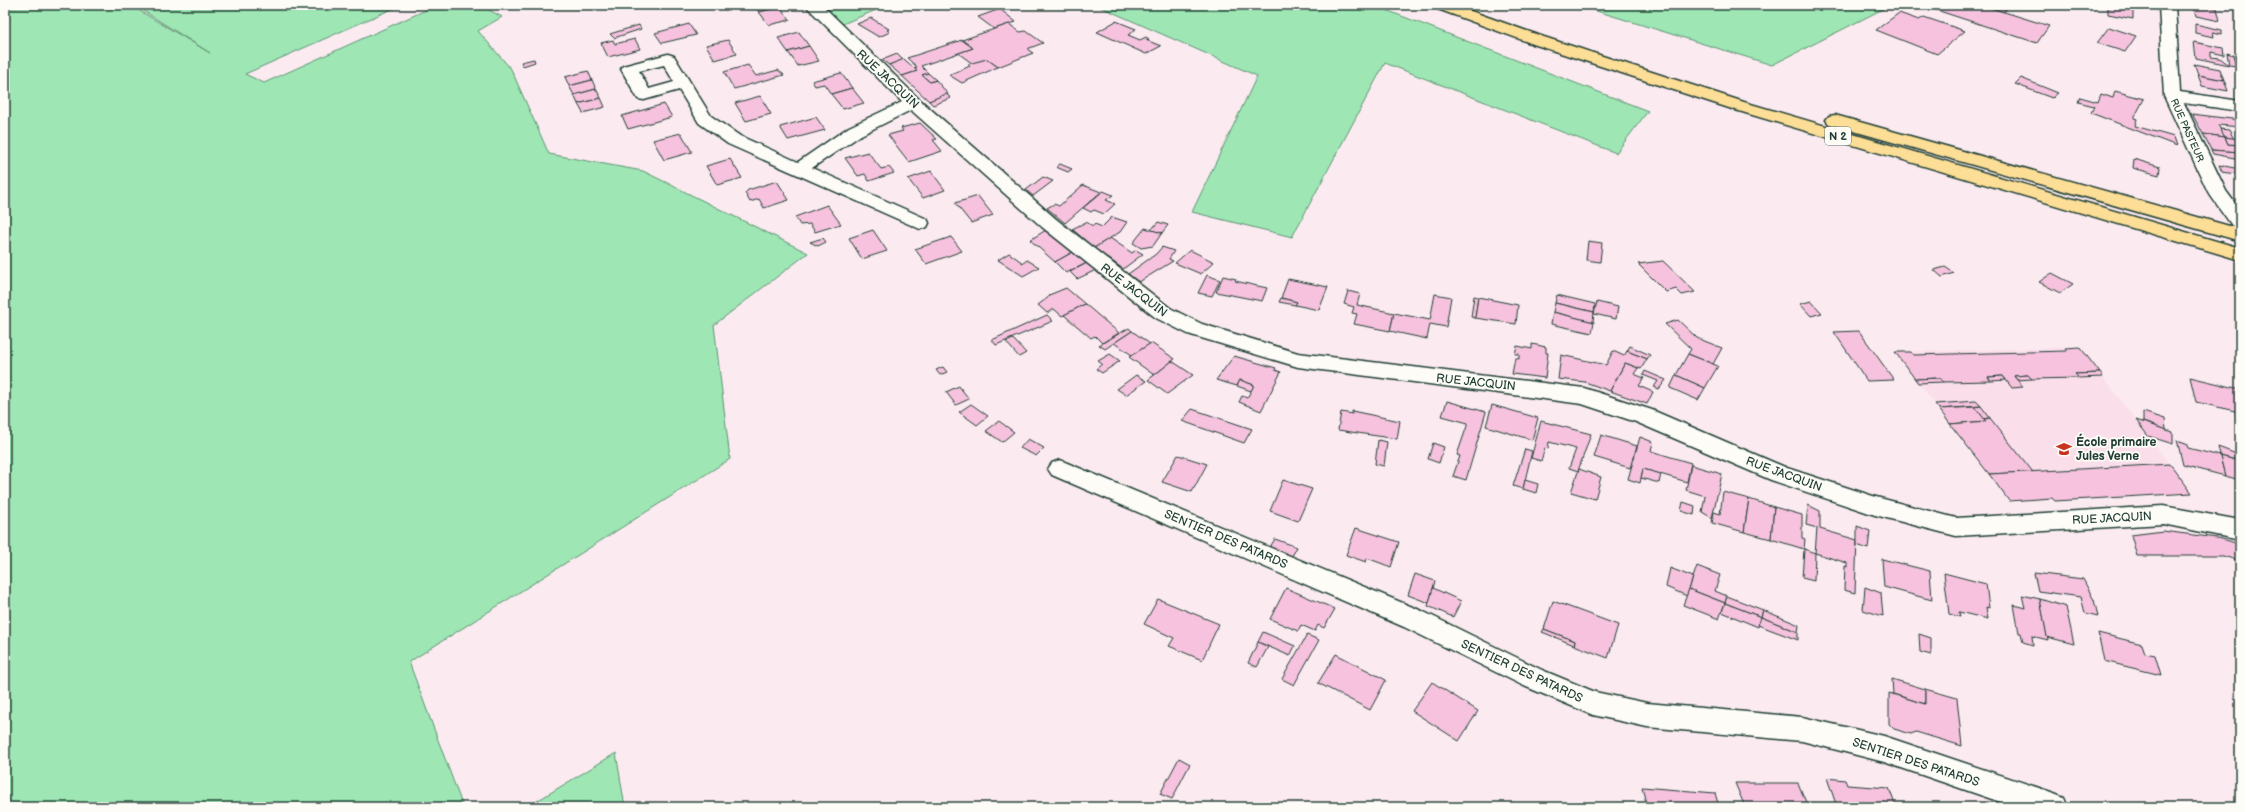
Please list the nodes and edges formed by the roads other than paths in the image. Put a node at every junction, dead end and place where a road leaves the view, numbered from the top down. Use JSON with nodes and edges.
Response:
{"nodes":[{"id":1,"x":813,"y":5,"type":"edge"},
{"id":2,"x":1440,"y":5,"type":"edge"},
{"id":3,"x":1479,"y":5,"type":"edge"},
{"id":4,"x":2167,"y":5,"type":"edge"},
{"id":5,"x":684,"y":84,"type":"dead end"},
{"id":6,"x":2172,"y":96,"type":"junction"},
{"id":7,"x":913,"y":103,"type":"junction"},
{"id":8,"x":2240,"y":106,"type":"edge"},
{"id":9,"x":799,"y":169,"type":"junction"},
{"id":10,"x":920,"y":223,"type":"dead end"},
{"id":11,"x":2239,"y":226,"type":"edge"},
{"id":12,"x":2240,"y":254,"type":"edge"},
{"id":13,"x":1060,"y":469,"type":"dead end"},
{"id":14,"x":2240,"y":530,"type":"edge"},
{"id":15,"x":2054,"y":807,"type":"edge"}],
"edges":[{"from":1,"to":7,"type":"street","name":"RUE JACQUIN"},
{"from":2,"to":12,"type":"highway","number":"N 2"},
{"from":3,"to":11,"type":"highway","number":"N 2"},
{"from":4,"to":6,"type":"street","name":"RUE PASTEUR"},
{"from":5,"to":9,"type":"street"},
{"from":6,"to":8,"type":"street"},
{"from":6,"to":11,"type":"street","name":"RUE PASTEUR"},
{"from":7,"to":9,"type":"street"},
{"from":7,"to":14,"type":"street","name":"RUE JACQUIN"},
{"from":9,"to":10,"type":"street"},
{"from":13,"to":15,"type":"street","name":"SENTIER DES PATARDS"}]}
